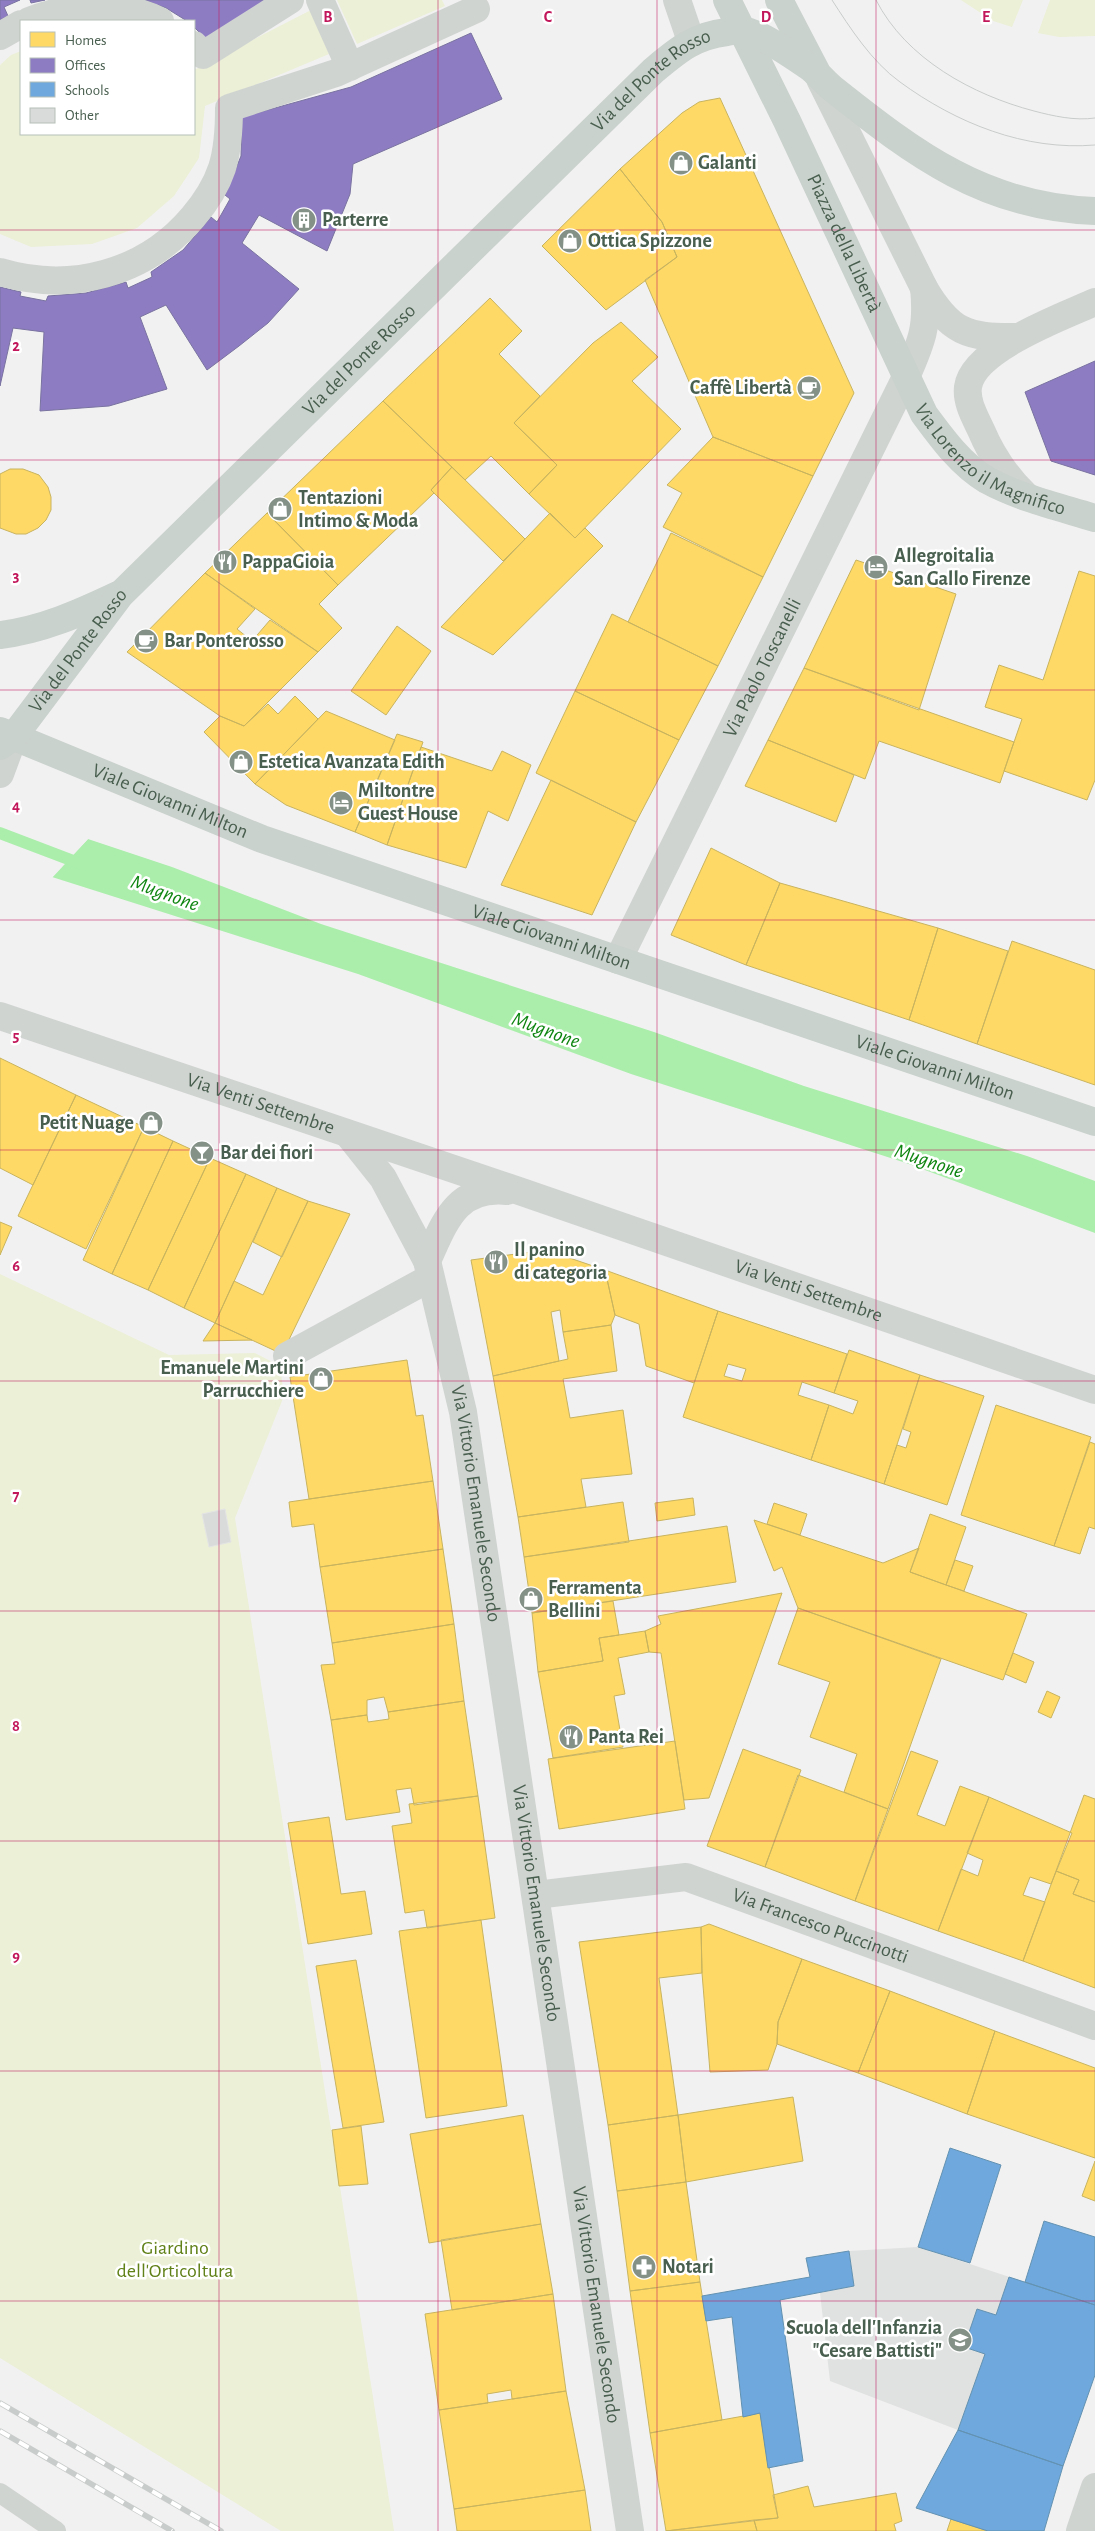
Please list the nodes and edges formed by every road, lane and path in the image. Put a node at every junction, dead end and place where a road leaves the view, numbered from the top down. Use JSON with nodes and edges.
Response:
{"nodes":[{"id":1,"x":290,"y":0,"type":"edge"},
{"id":2,"x":320,"y":0,"type":"edge"},
{"id":3,"x":677,"y":0,"type":"edge"},
{"id":4,"x":727,"y":0,"type":"edge"},
{"id":5,"x":779,"y":0,"type":"edge"},
{"id":6,"x":476,"y":9,"type":"dead end"},
{"id":7,"x":32,"y":20,"type":"edge"},
{"id":8,"x":157,"y":20,"type":"edge"},
{"id":9,"x":20,"y":25,"type":"edge"},
{"id":10,"x":741,"y":30,"type":"junction"},
{"id":11,"x":0,"y":36,"type":"edge"},
{"id":12,"x":691,"y":41,"type":"junction"},
{"id":13,"x":195,"y":46,"type":"edge"},
{"id":14,"x":350,"y":67,"type":"junction"},
{"id":15,"x":820,"y":79,"type":"junction"},
{"id":16,"x":1095,"y":211,"type":"edge"},
{"id":17,"x":0,"y":272,"type":"edge"},
{"id":18,"x":924,"y":288,"type":"junction"},
{"id":19,"x":1095,"y":302,"type":"edge"},
{"id":20,"x":1017,"y":337,"type":"junction"},
{"id":21,"x":907,"y":375,"type":"junction"},
{"id":22,"x":1026,"y":496,"type":"junction"},
{"id":23,"x":1095,"y":518,"type":"edge"},
{"id":24,"x":120,"y":595,"type":"junction"},
{"id":25,"x":0,"y":635,"type":"edge"},
{"id":26,"x":4,"y":738,"type":"edge"},
{"id":27,"x":0,"y":774,"type":"edge"},
{"id":28,"x":618,"y":960,"type":"junction"},
{"id":29,"x":0,"y":1016,"type":"edge"},
{"id":30,"x":1095,"y":1122,"type":"edge"},
{"id":31,"x":348,"y":1134,"type":"junction"},
{"id":32,"x":522,"y":1192,"type":"junction"},
{"id":33,"x":428,"y":1270,"type":"junction"},
{"id":34,"x":287,"y":1356,"type":"dead end"},
{"id":35,"x":1095,"y":1390,"type":"edge"},
{"id":36,"x":536,"y":1894,"type":"junction"},
{"id":37,"x":1095,"y":2026,"type":"edge"},
{"id":38,"x":1095,"y":2487,"type":"edge"},
{"id":39,"x":0,"y":2493,"type":"edge"},
{"id":40,"x":56,"y":2531,"type":"edge"},
{"id":41,"x":630,"y":2531,"type":"edge"},
{"id":42,"x":1080,"y":2531,"type":"edge"}],
"edges":[{"from":1,"to":13,"type":"street"},
{"from":2,"to":14,"type":"street"},
{"from":3,"to":12,"type":"street"},
{"from":4,"to":10,"type":"main road","name":"Piazza della Libertà"},
{"from":5,"to":15,"type":"main road"},
{"from":6,"to":14,"type":"street"},
{"from":7,"to":8,"type":"street"},
{"from":9,"to":11,"type":"street"},
{"from":10,"to":12,"type":"main road","name":"Via del Ponte Rosso"},
{"from":10,"to":15,"type":"main road"},
{"from":10,"to":21,"type":"main road","name":"Piazza della Libertà"},
{"from":12,"to":24,"type":"main road","name":"Via del Ponte Rosso"},
{"from":14,"to":17,"type":"street"},
{"from":15,"to":16,"type":"main road"},
{"from":15,"to":18,"type":"street"},
{"from":18,"to":20,"type":"street"},
{"from":18,"to":21,"type":"street"},
{"from":19,"to":20,"type":"street"},
{"from":20,"to":22,"type":"street"},
{"from":21,"to":22,"type":"main road","name":"Via Lorenzo il Magnifico"},
{"from":21,"to":28,"type":"street","name":"Via Paolo Toscanelli"},
{"from":22,"to":23,"type":"main road","name":"Via Lorenzo il Magnifico"},
{"from":24,"to":25,"type":"main road"},
{"from":24,"to":26,"type":"main road","name":"Via del Ponte Rosso"},
{"from":26,"to":27,"type":"street"},
{"from":26,"to":28,"type":"main road","name":"Viale Giovanni Milton"},
{"from":28,"to":30,"type":"main road","name":"Viale Giovanni Milton"},
{"from":29,"to":31,"type":"street","name":"Via Venti Settembre"},
{"from":31,"to":32,"type":"street","name":"Via Venti Settembre"},
{"from":31,"to":33,"type":"street","name":"Via Vittorio Emanuele Secondo"},
{"from":32,"to":33,"type":"street","name":"Via Venti Settembre"},
{"from":32,"to":35,"type":"street","name":"Via Venti Settembre"},
{"from":33,"to":34,"type":"street"},
{"from":33,"to":36,"type":"street","name":"Via Vittorio Emanuele Secondo"},
{"from":36,"to":37,"type":"street","name":"Via Francesco Puccinotti"},
{"from":36,"to":41,"type":"street","name":"Via Vittorio Emanuele Secondo"},
{"from":38,"to":42,"type":"street"},
{"from":39,"to":40,"type":"lane"}]}
